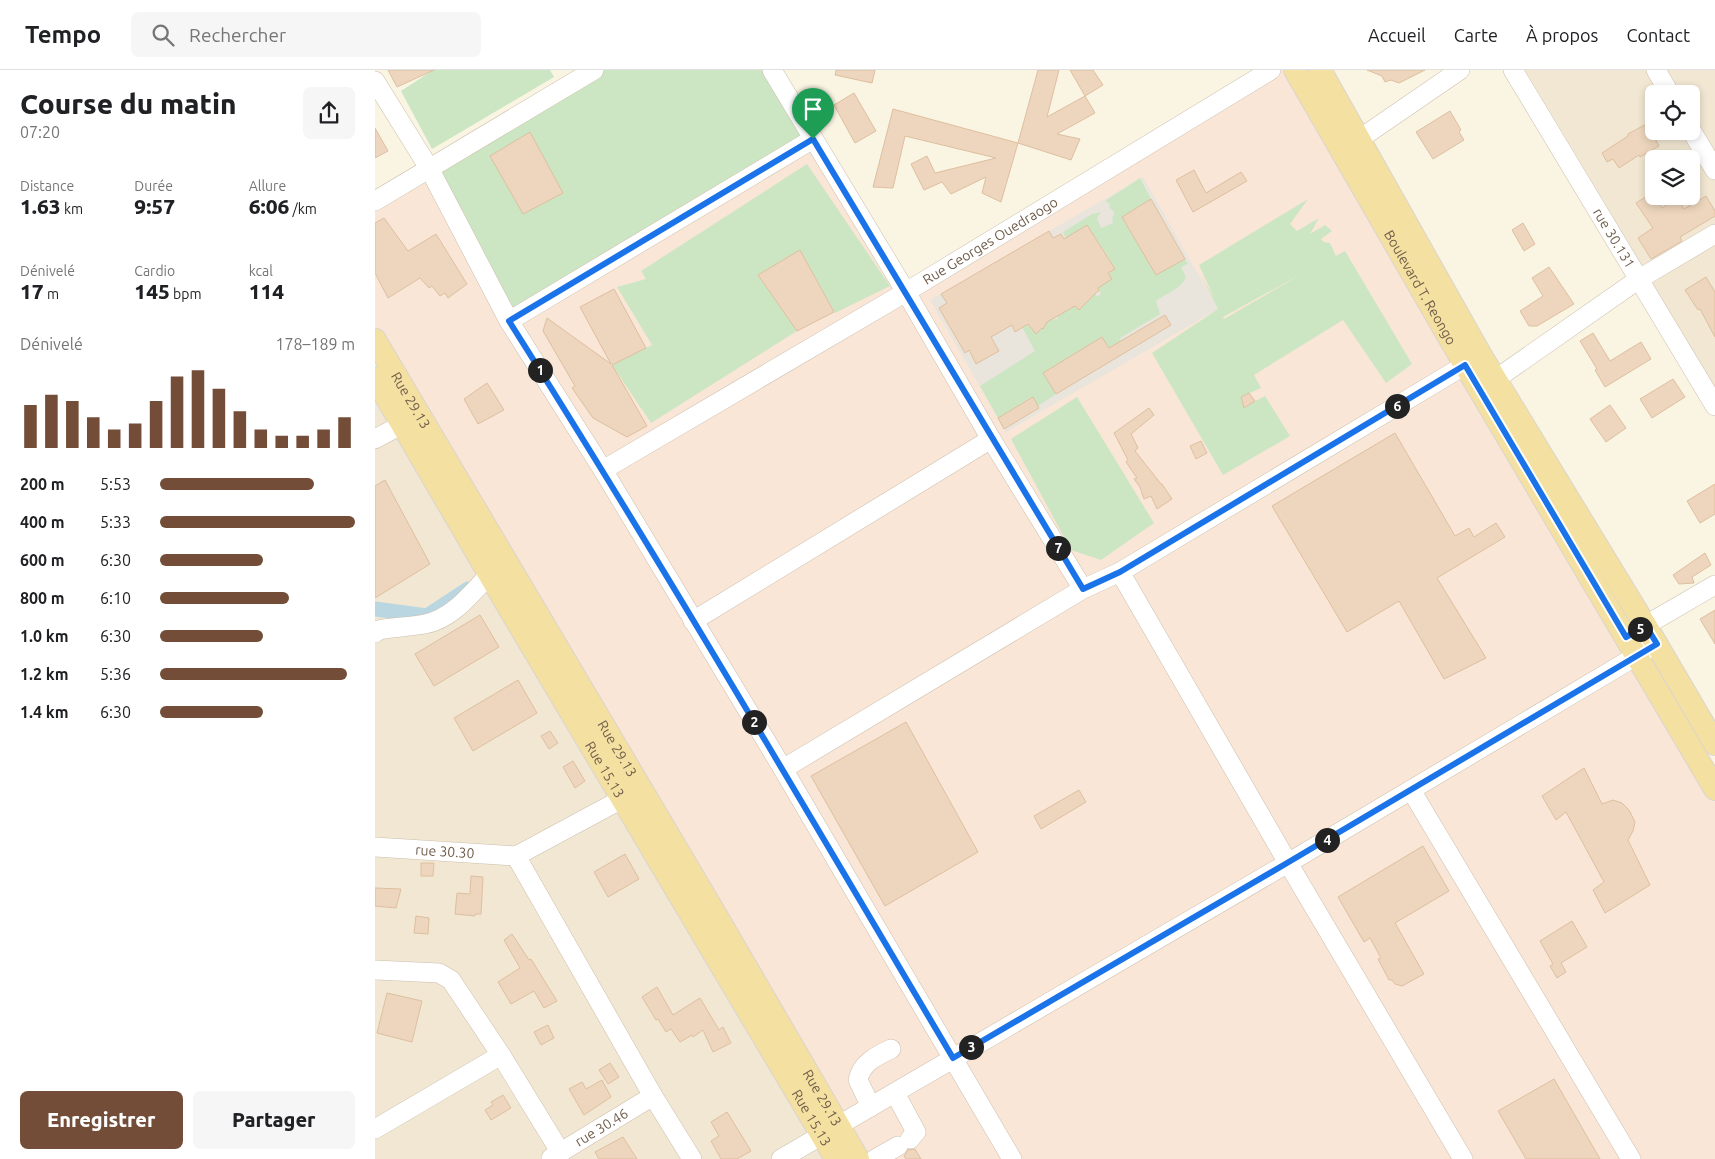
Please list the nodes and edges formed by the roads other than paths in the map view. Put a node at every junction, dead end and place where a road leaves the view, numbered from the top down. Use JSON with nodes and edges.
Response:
{"nodes":[{"id":1,"x":594,"y":70,"type":"edge"},
{"id":2,"x":772,"y":70,"type":"edge"},
{"id":3,"x":1271,"y":70,"type":"edge"},
{"id":4,"x":1295,"y":70,"type":"edge"},
{"id":5,"x":1320,"y":70,"type":"edge"},
{"id":6,"x":1460,"y":70,"type":"edge"},
{"id":7,"x":1513,"y":70,"type":"edge"},
{"id":8,"x":1659,"y":71,"type":"edge"},
{"id":9,"x":571,"y":76,"type":"edge"},
{"id":10,"x":375,"y":81,"type":"edge"},
{"id":11,"x":1666,"y":85,"type":"edge"},
{"id":12,"x":813,"y":139,"type":"junction"},
{"id":13,"x":1359,"y":140,"type":"junction"},
{"id":14,"x":1697,"y":140,"type":"edge"},
{"id":15,"x":429,"y":168,"type":"junction"},
{"id":16,"x":1715,"y":170,"type":"edge"},
{"id":17,"x":375,"y":201,"type":"edge"},
{"id":18,"x":1715,"y":234,"type":"edge"},
{"id":19,"x":1639,"y":279,"type":"junction"},
{"id":20,"x":906,"y":292,"type":"junction"},
{"id":21,"x":509,"y":321,"type":"junction"},
{"id":22,"x":375,"y":340,"type":"edge"},
{"id":23,"x":1465,"y":365,"type":"junction"},
{"id":24,"x":375,"y":378,"type":"edge"},
{"id":25,"x":1496,"y":378,"type":"junction"},
{"id":26,"x":1715,"y":406,"type":"edge"},
{"id":27,"x":403,"y":424,"type":"junction"},
{"id":28,"x":991,"y":439,"type":"junction"},
{"id":29,"x":375,"y":440,"type":"edge"},
{"id":30,"x":603,"y":470,"type":"junction"},
{"id":31,"x":1120,"y":572,"type":"junction"},
{"id":32,"x":489,"y":575,"type":"junction"},
{"id":33,"x":1715,"y":585,"type":"edge"},
{"id":34,"x":1083,"y":589,"type":"junction"},
{"id":35,"x":693,"y":621,"type":"junction"},
{"id":36,"x":375,"y":633,"type":"edge"},
{"id":37,"x":1652,"y":635,"type":"junction"},
{"id":38,"x":1631,"y":646,"type":"junction"},
{"id":39,"x":1715,"y":744,"type":"edge"},
{"id":40,"x":783,"y":770,"type":"junction"},
{"id":41,"x":1715,"y":789,"type":"edge"},
{"id":42,"x":1411,"y":790,"type":"junction"},
{"id":43,"x":622,"y":799,"type":"junction"},
{"id":44,"x":375,"y":847,"type":"edge"},
{"id":45,"x":515,"y":856,"type":"junction"},
{"id":46,"x":1287,"y":863,"type":"junction"},
{"id":47,"x":375,"y":970,"type":"edge"},
{"id":48,"x":891,"y":1048,"type":"dead end"},
{"id":49,"x":501,"y":1055,"type":"junction"},
{"id":50,"x":953,"y":1058,"type":"junction"},
{"id":51,"x":895,"y":1093,"type":"junction"},
{"id":52,"x":653,"y":1096,"type":"junction"},
{"id":53,"x":871,"y":1107,"type":"junction"},
{"id":54,"x":375,"y":1130,"type":"edge"},
{"id":55,"x":830,"y":1131,"type":"junction"},
{"id":56,"x":555,"y":1156,"type":"edge"},
{"id":57,"x":692,"y":1159,"type":"edge"},
{"id":58,"x":781,"y":1159,"type":"edge"},
{"id":59,"x":836,"y":1159,"type":"edge"},
{"id":60,"x":858,"y":1159,"type":"edge"},
{"id":61,"x":875,"y":1159,"type":"edge"},
{"id":62,"x":1012,"y":1159,"type":"edge"},
{"id":63,"x":1463,"y":1159,"type":"edge"},
{"id":64,"x":1631,"y":1159,"type":"edge"}],
"edges":[{"from":1,"to":9,"type":"street"},
{"from":2,"to":12,"type":"street"},
{"from":3,"to":20,"type":"street","name":"Rue Georges Ouedraogo"},
{"from":4,"to":23,"type":"main road","name":"Boulevard T. Reongo"},
{"from":5,"to":13,"type":"main road","name":"Boulevard T. Reongo"},
{"from":6,"to":13,"type":"street"},
{"from":7,"to":19,"type":"street","name":"rue 30.131"},
{"from":8,"to":11,"type":"street"},
{"from":9,"to":15,"type":"street"},
{"from":10,"to":15,"type":"street"},
{"from":12,"to":20,"type":"street"},
{"from":12,"to":21,"type":"street"},
{"from":13,"to":25,"type":"main road","name":"Boulevard T. Reongo"},
{"from":14,"to":16,"type":"street"},
{"from":15,"to":17,"type":"street"},
{"from":15,"to":21,"type":"street"},
{"from":18,"to":19,"type":"street"},
{"from":19,"to":25,"type":"street"},
{"from":19,"to":26,"type":"street","name":"rue 30.131"},
{"from":20,"to":28,"type":"street"},
{"from":20,"to":30,"type":"street","name":"Rue Georges Ouedraogo"},
{"from":21,"to":30,"type":"street"},
{"from":22,"to":55,"type":"main road","name":"Rue 29.13"},
{"from":23,"to":31,"type":"street"},
{"from":23,"to":38,"type":"main road","name":"Boulevard T. Reongo"},
{"from":24,"to":27,"type":"main road","name":"Rue 15.13"},
{"from":25,"to":37,"type":"main road","name":"Boulevard T. Reongo"},
{"from":27,"to":29,"type":"street"},
{"from":27,"to":32,"type":"main road","name":"Rue 15.13"},
{"from":28,"to":34,"type":"street"},
{"from":28,"to":35,"type":"street"},
{"from":30,"to":35,"type":"street"},
{"from":31,"to":34,"type":"street"},
{"from":31,"to":46,"type":"street"},
{"from":32,"to":36,"type":"street"},
{"from":32,"to":43,"type":"main road","name":"Rue 15.13"},
{"from":33,"to":37,"type":"street"},
{"from":34,"to":40,"type":"street"},
{"from":35,"to":40,"type":"street"},
{"from":37,"to":38,"type":"street"},
{"from":37,"to":39,"type":"main road","name":"Boulevard T. Reongo"},
{"from":38,"to":41,"type":"main road","name":"Boulevard T. Reongo"},
{"from":38,"to":42,"type":"street"},
{"from":40,"to":50,"type":"street"},
{"from":42,"to":46,"type":"street"},
{"from":42,"to":64,"type":"street"},
{"from":43,"to":45,"type":"street"},
{"from":43,"to":55,"type":"main road","name":"Rue 15.13"},
{"from":44,"to":45,"type":"street","name":"rue 30.30"},
{"from":45,"to":52,"type":"street"},
{"from":46,"to":50,"type":"street"},
{"from":46,"to":63,"type":"street"},
{"from":47,"to":49,"type":"street"},
{"from":48,"to":53,"type":"street"},
{"from":49,"to":54,"type":"street"},
{"from":49,"to":56,"type":"street"},
{"from":50,"to":51,"type":"street"},
{"from":50,"to":62,"type":"street"},
{"from":51,"to":53,"type":"street"},
{"from":51,"to":61,"type":"street"},
{"from":52,"to":56,"type":"street","name":"rue 30.46"},
{"from":52,"to":57,"type":"street"},
{"from":53,"to":55,"type":"street"},
{"from":55,"to":58,"type":"street"},
{"from":55,"to":59,"type":"main road","name":"Rue 15.13"},
{"from":55,"to":60,"type":"main road","name":"Rue 29.13"}]}
